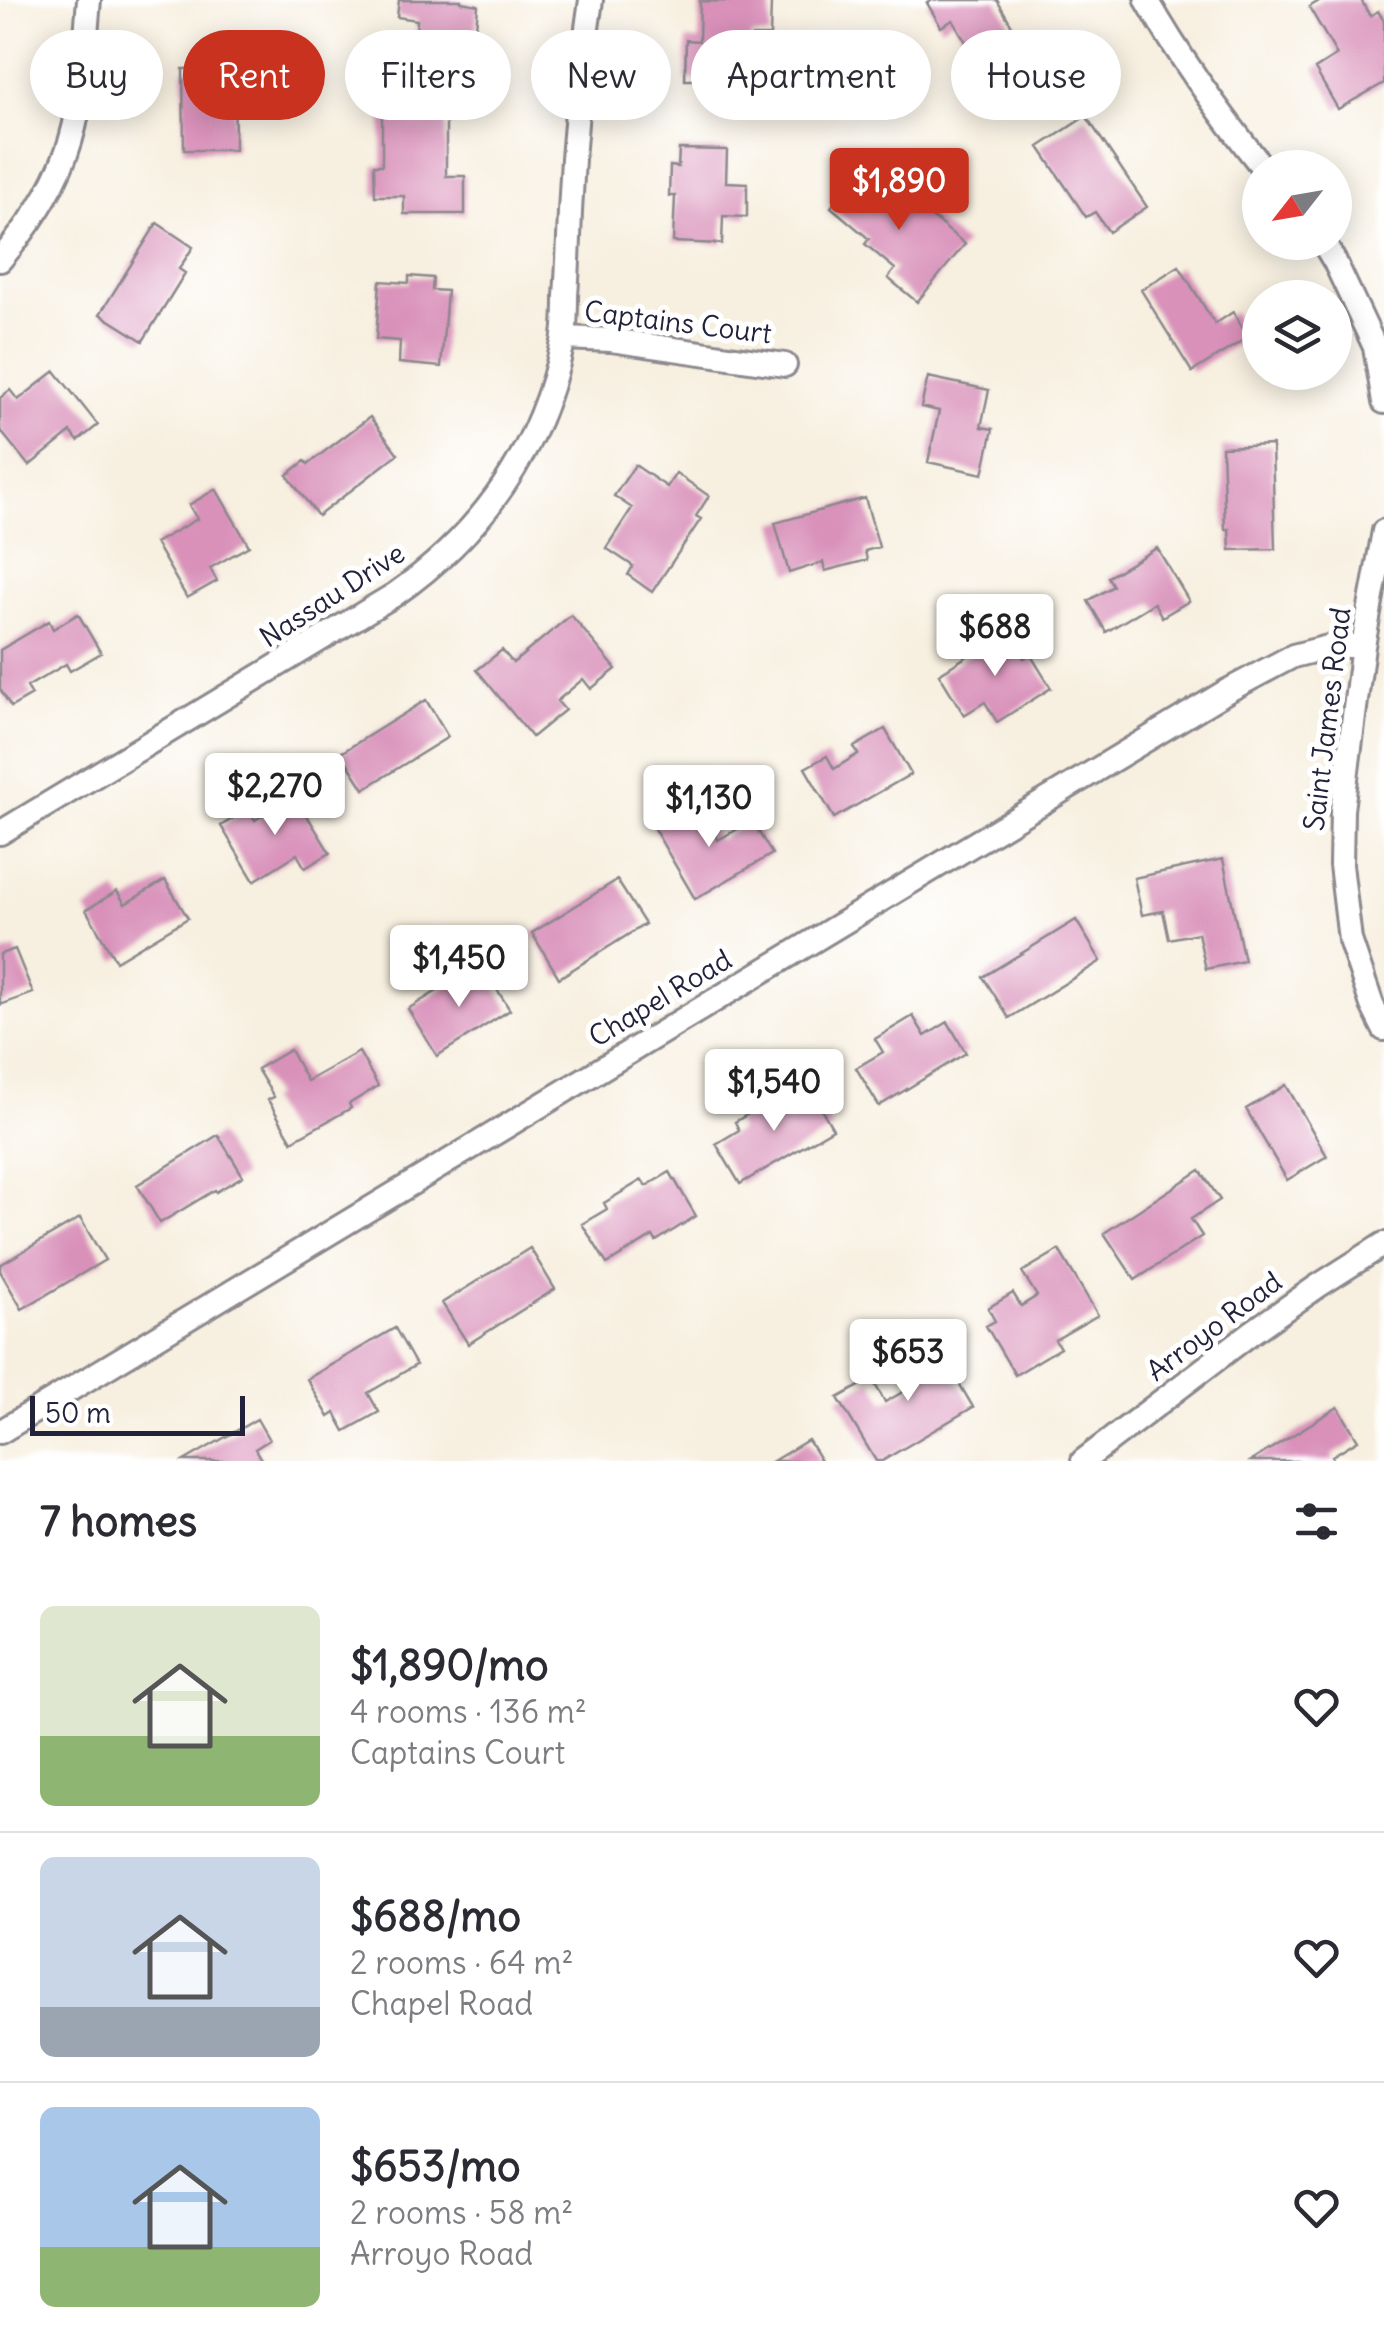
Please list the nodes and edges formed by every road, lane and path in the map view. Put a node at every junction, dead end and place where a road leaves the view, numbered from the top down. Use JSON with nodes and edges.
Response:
{"nodes":[{"id":1,"x":90,"y":0,"type":"edge"},
{"id":2,"x":591,"y":0,"type":"edge"},
{"id":3,"x":1147,"y":0,"type":"edge"},
{"id":4,"x":1249,"y":150,"type":"edge"},
{"id":5,"x":0,"y":260,"type":"edge"},
{"id":6,"x":1334,"y":260,"type":"edge"},
{"id":7,"x":564,"y":338,"type":"junction"},
{"id":8,"x":1380,"y":346,"type":"edge"},
{"id":9,"x":784,"y":366,"type":"dead end"},
{"id":10,"x":1384,"y":402,"type":"edge"},
{"id":11,"x":1384,"y":530,"type":"edge"},
{"id":12,"x":1363,"y":646,"type":"junction"},
{"id":13,"x":0,"y":832,"type":"edge"},
{"id":14,"x":1384,"y":1029,"type":"edge"},
{"id":15,"x":1384,"y":1244,"type":"edge"},
{"id":16,"x":0,"y":1432,"type":"edge"},
{"id":17,"x":1083,"y":1461,"type":"edge"}],
"edges":[{"from":1,"to":5,"type":"street"},
{"from":2,"to":7,"type":"street","name":"Nassau Drive"},
{"from":3,"to":4,"type":"street"},
{"from":6,"to":8,"type":"street"},
{"from":7,"to":9,"type":"street","name":"Captains Court"},
{"from":7,"to":13,"type":"street","name":"Nassau Drive"},
{"from":8,"to":10,"type":"street"},
{"from":11,"to":12,"type":"street","name":"Saint James Road"},
{"from":12,"to":14,"type":"street","name":"Saint James Road"},
{"from":12,"to":16,"type":"street","name":"Chapel Road"},
{"from":15,"to":17,"type":"street","name":"Arroyo Road"}]}
